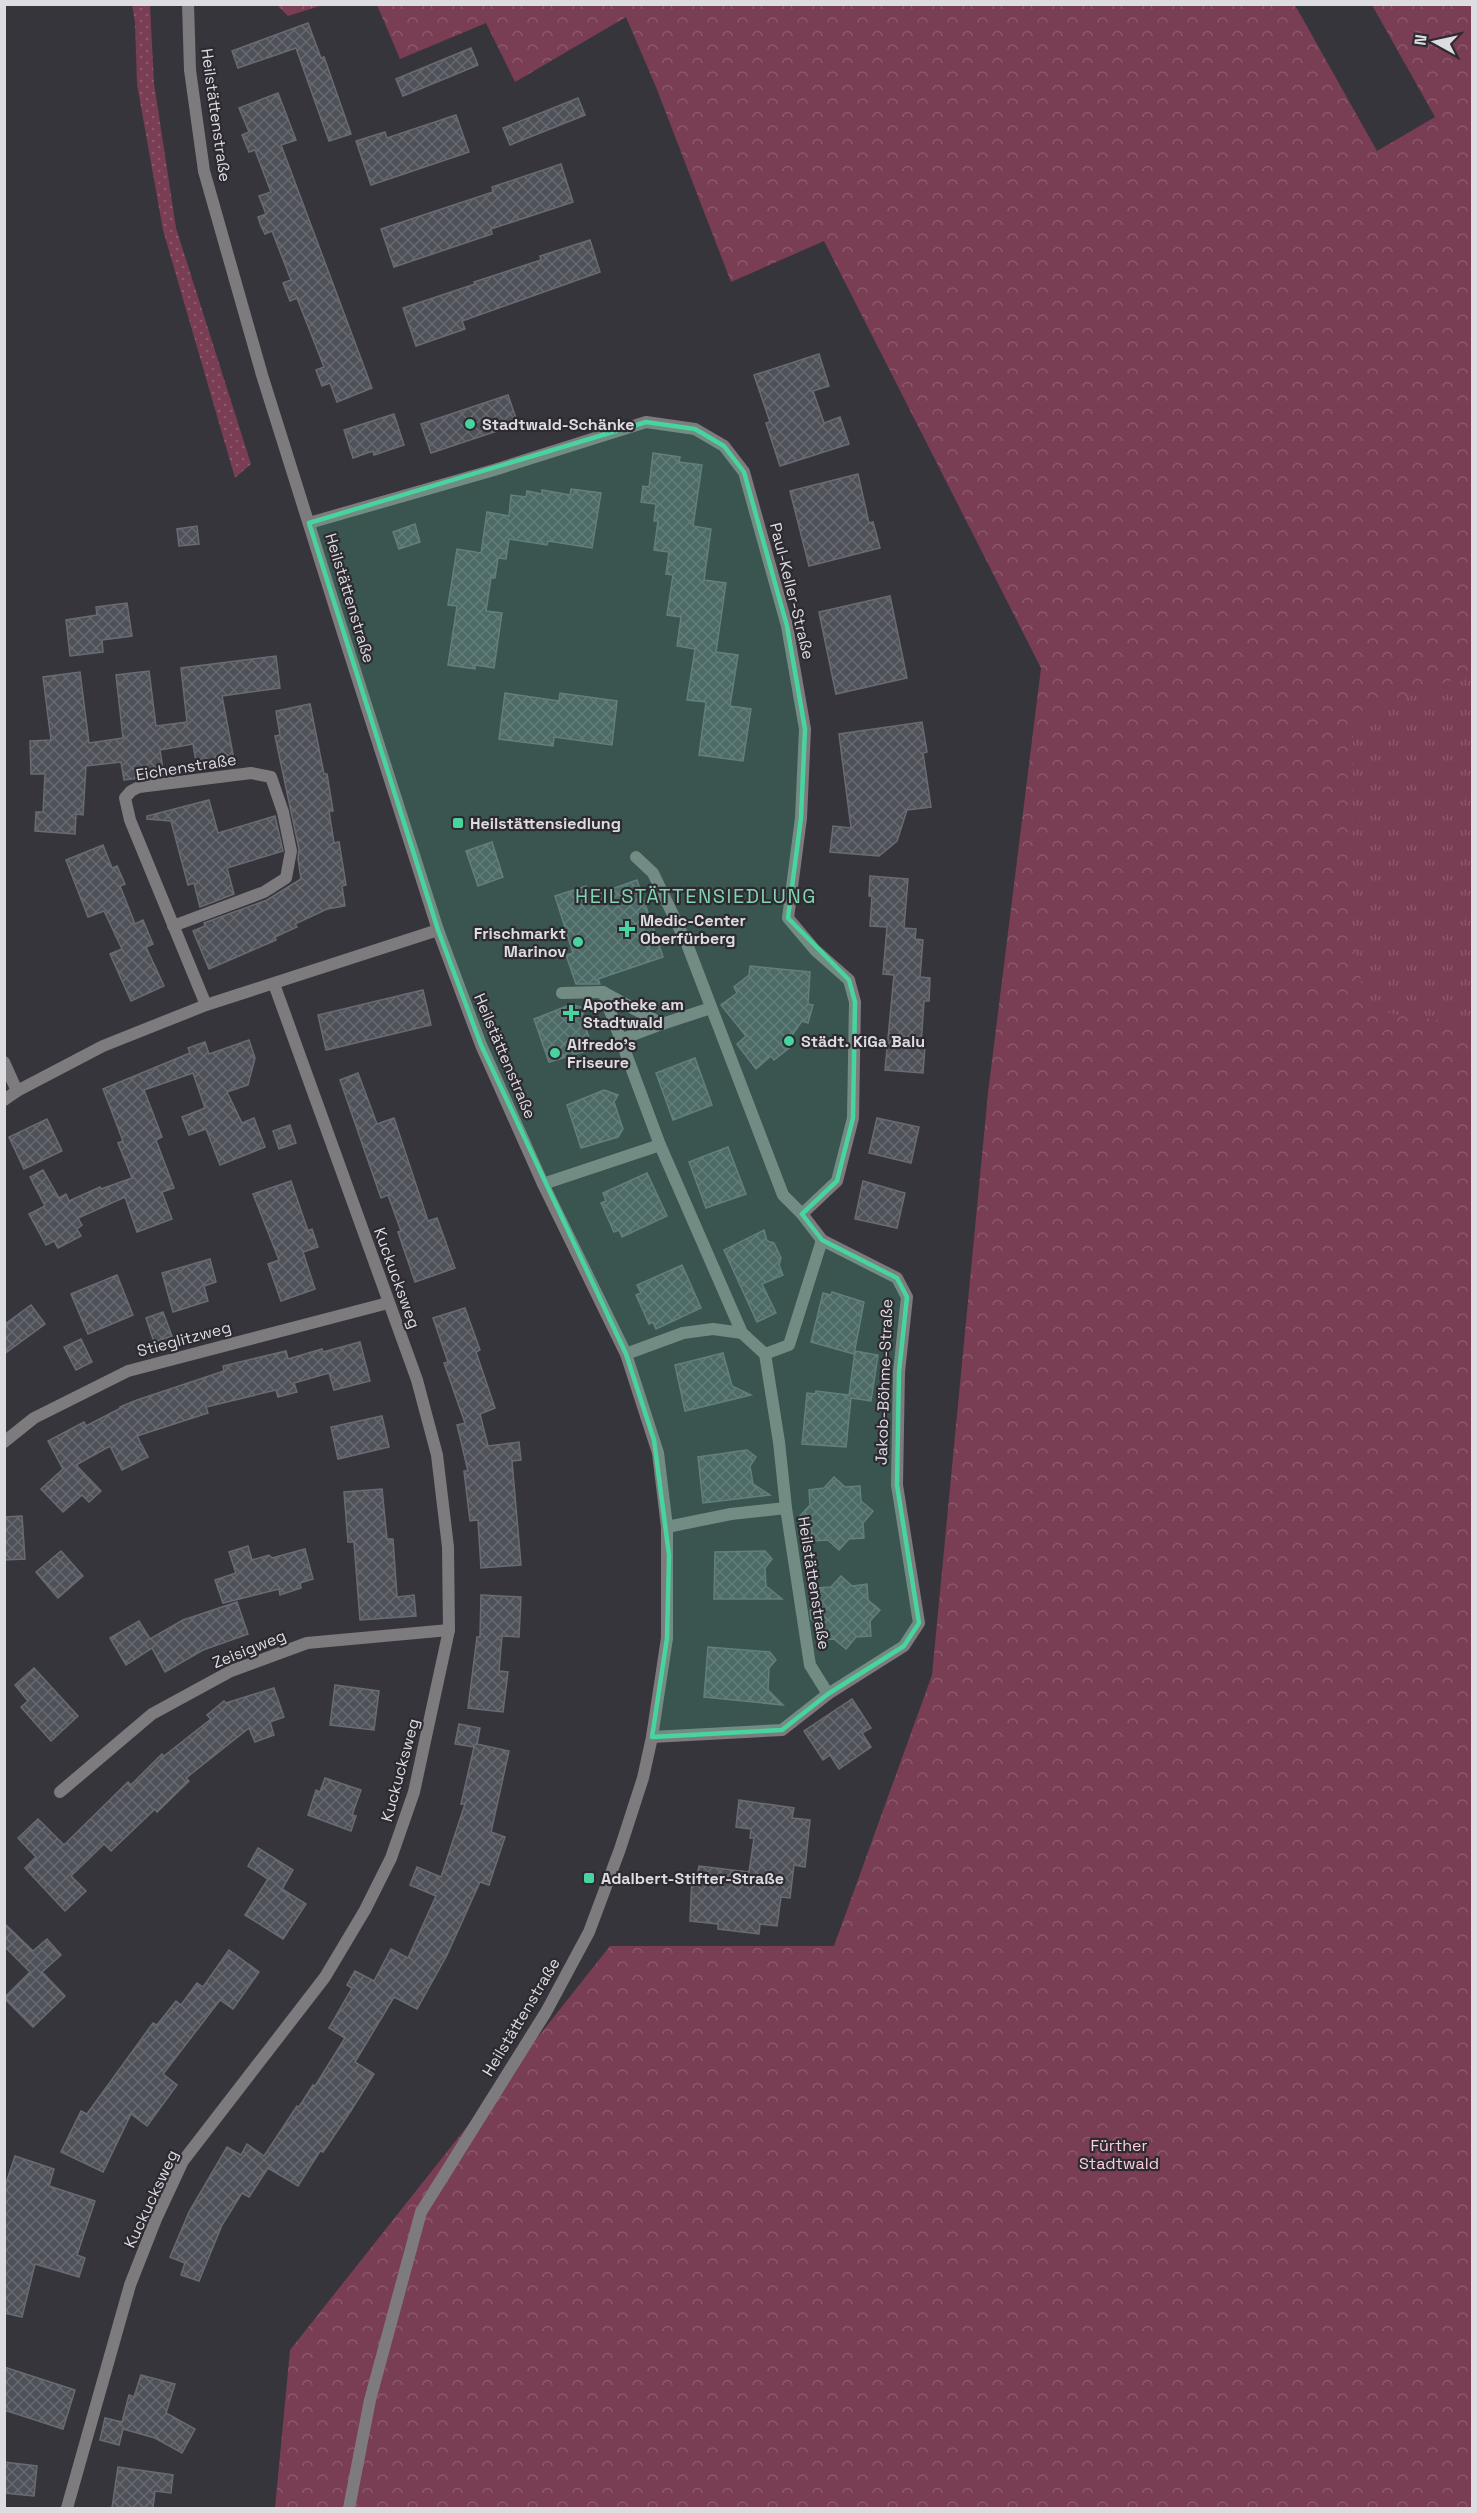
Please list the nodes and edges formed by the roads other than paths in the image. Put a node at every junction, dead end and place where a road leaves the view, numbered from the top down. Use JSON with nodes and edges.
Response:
{"nodes":[{"id":1,"x":188,"y":4,"type":"edge"},
{"id":2,"x":309,"y":523,"type":"junction"},
{"id":3,"x":636,"y":857,"type":"dead end"},
{"id":4,"x":173,"y":926,"type":"junction"},
{"id":5,"x":438,"y":930,"type":"junction"},
{"id":6,"x":274,"y":984,"type":"junction"},
{"id":7,"x":603,"y":992,"type":"junction"},
{"id":8,"x":562,"y":993,"type":"dead end"},
{"id":9,"x":206,"y":1005,"type":"junction"},
{"id":10,"x":711,"y":1008,"type":"junction"},
{"id":11,"x":662,"y":1024,"type":"junction"},
{"id":12,"x":622,"y":1039,"type":"junction"},
{"id":13,"x":4,"y":1062,"type":"edge"},
{"id":14,"x":17,"y":1090,"type":"junction"},
{"id":15,"x":4,"y":1100,"type":"edge"},
{"id":16,"x":660,"y":1145,"type":"junction"},
{"id":17,"x":543,"y":1184,"type":"junction"},
{"id":18,"x":802,"y":1214,"type":"junction"},
{"id":19,"x":822,"y":1240,"type":"junction"},
{"id":20,"x":388,"y":1302,"type":"junction"},
{"id":21,"x":742,"y":1334,"type":"junction"},
{"id":22,"x":626,"y":1354,"type":"junction"},
{"id":23,"x":765,"y":1354,"type":"junction"},
{"id":24,"x":4,"y":1442,"type":"edge"},
{"id":25,"x":786,"y":1508,"type":"junction"},
{"id":26,"x":668,"y":1527,"type":"junction"},
{"id":27,"x":449,"y":1630,"type":"junction"},
{"id":28,"x":828,"y":1694,"type":"junction"},
{"id":29,"x":652,"y":1737,"type":"junction"},
{"id":30,"x":60,"y":1792,"type":"dead end"},
{"id":31,"x":67,"y":2508,"type":"edge"},
{"id":32,"x":349,"y":2508,"type":"edge"}],
"edges":[{"from":1,"to":2,"type":"street","name":"Heilstättenstraße"},
{"from":2,"to":5,"type":"street","name":"Heilstättenstraße"},
{"from":2,"to":18,"type":"street","name":"Paul-Keller-Straße"},
{"from":3,"to":10,"type":"street","name":"Jakob-Böhme-Straße"},
{"from":4,"to":4,"type":"street","name":"Eichenstraße"},
{"from":4,"to":9,"type":"street","name":"Eichenstraße"},
{"from":5,"to":6,"type":"street"},
{"from":5,"to":17,"type":"street","name":"Heilstättenstraße"},
{"from":6,"to":9,"type":"street"},
{"from":6,"to":20,"type":"street","name":"Kuckucksweg"},
{"from":7,"to":8,"type":"street"},
{"from":7,"to":11,"type":"street"},
{"from":7,"to":12,"type":"street"},
{"from":9,"to":14,"type":"street"},
{"from":10,"to":11,"type":"street"},
{"from":10,"to":18,"type":"street","name":"Jakob-Böhme-Straße"},
{"from":11,"to":12,"type":"street"},
{"from":12,"to":16,"type":"street"},
{"from":13,"to":14,"type":"street"},
{"from":14,"to":15,"type":"street"},
{"from":16,"to":17,"type":"street"},
{"from":16,"to":21,"type":"street"},
{"from":17,"to":22,"type":"street","name":"Heilstättenstraße"},
{"from":18,"to":19,"type":"street","name":"Jakob-Böhme-Straße"},
{"from":19,"to":23,"type":"street"},
{"from":19,"to":28,"type":"street","name":"Jakob-Böhme-Straße"},
{"from":20,"to":24,"type":"street","name":"Stieglitzweg"},
{"from":20,"to":27,"type":"street","name":"Kuckucksweg"},
{"from":21,"to":22,"type":"street"},
{"from":21,"to":23,"type":"street"},
{"from":22,"to":26,"type":"street","name":"Heilstättenstraße"},
{"from":23,"to":25,"type":"street","name":"Heilstättenstraße"},
{"from":25,"to":26,"type":"street","name":"Heilstättenstraße"},
{"from":25,"to":28,"type":"street","name":"Heilstättenstraße"},
{"from":26,"to":29,"type":"street","name":"Heilstättenstraße"},
{"from":27,"to":30,"type":"street","name":"Zeisigweg"},
{"from":27,"to":31,"type":"street","name":"Kuckucksweg"},
{"from":28,"to":29,"type":"street","name":"Jakob-Böhme-Straße"},
{"from":29,"to":32,"type":"street","name":"Heilstättenstraße"}]}
